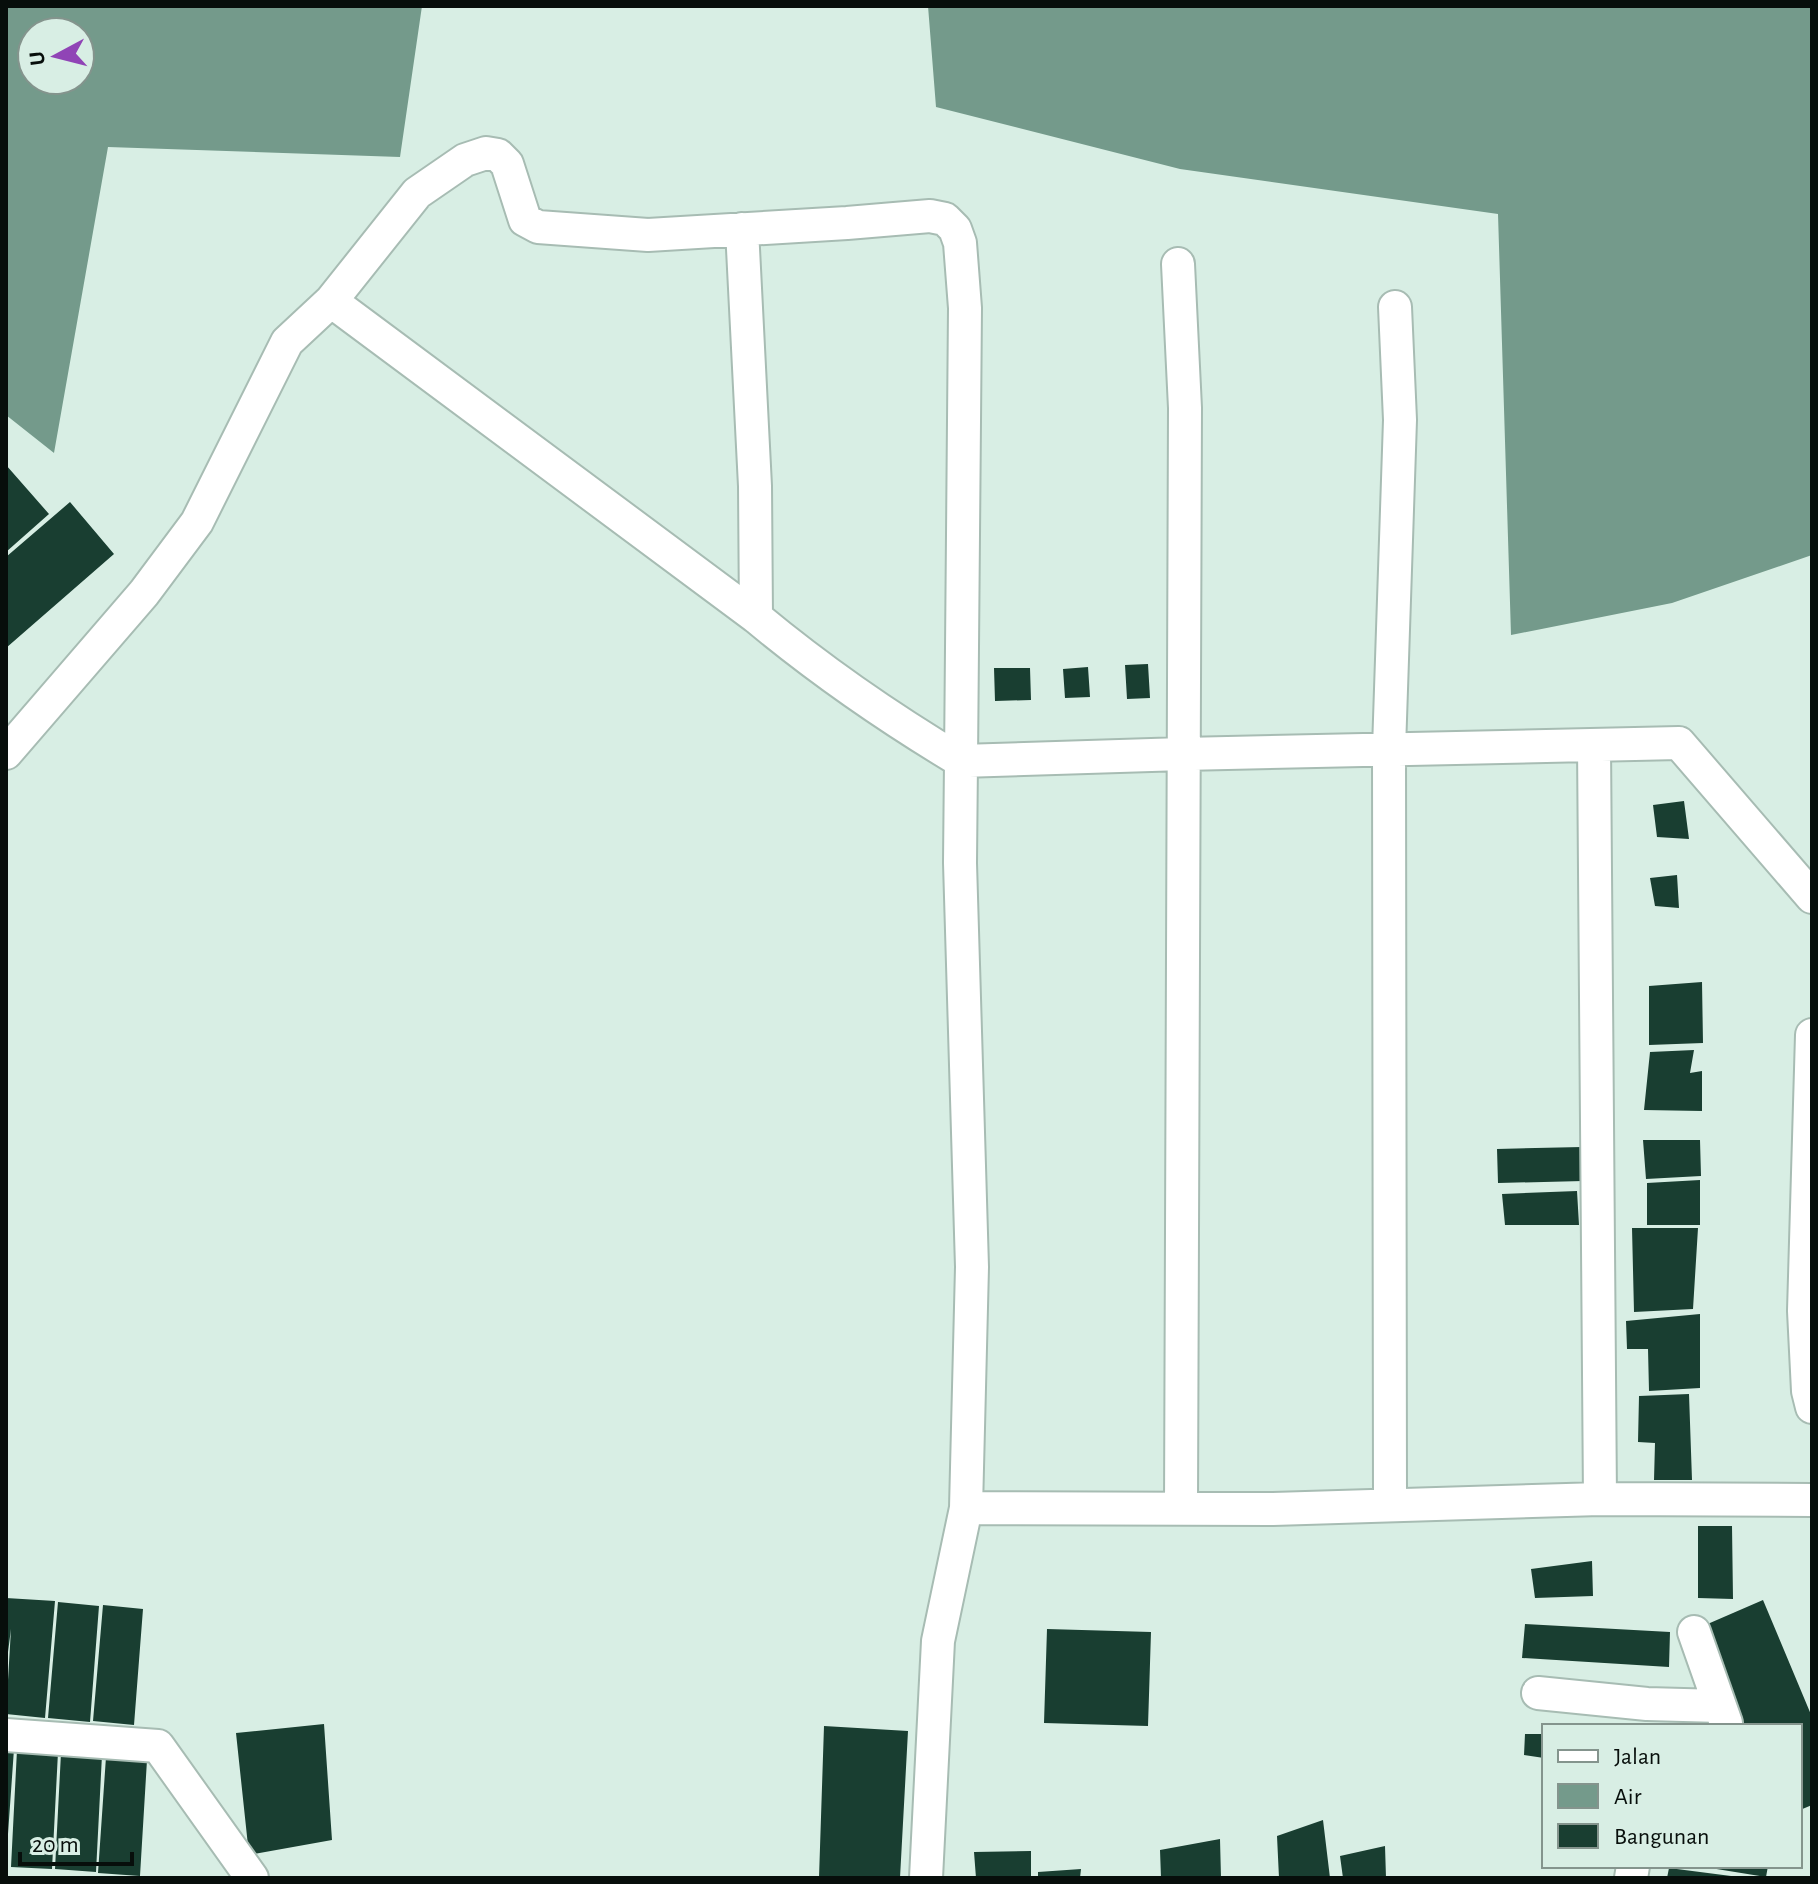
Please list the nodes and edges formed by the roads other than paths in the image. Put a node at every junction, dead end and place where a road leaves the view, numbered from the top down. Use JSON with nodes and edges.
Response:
{"nodes":[{"id":1,"x":742,"y":229,"type":"junction"},
{"id":2,"x":1178,"y":264,"type":"dead end"},
{"id":3,"x":331,"y":301,"type":"junction"},
{"id":4,"x":1395,"y":307,"type":"dead end"},
{"id":5,"x":756,"y":617,"type":"junction"},
{"id":6,"x":1594,"y":745,"type":"junction"},
{"id":7,"x":1389,"y":749,"type":"junction"},
{"id":8,"x":6,"y":753,"type":"edge"},
{"id":9,"x":1183,"y":754,"type":"junction"},
{"id":10,"x":961,"y":761,"type":"junction"},
{"id":11,"x":1812,"y":897,"type":"edge"},
{"id":12,"x":1812,"y":1035,"type":"edge"},
{"id":13,"x":1810,"y":1134,"type":"edge"},
{"id":14,"x":1812,"y":1407,"type":"edge"},
{"id":15,"x":1600,"y":1499,"type":"junction"},
{"id":16,"x":1812,"y":1500,"type":"edge"},
{"id":17,"x":1390,"y":1503,"type":"junction"},
{"id":18,"x":1181,"y":1507,"type":"junction"},
{"id":19,"x":966,"y":1508,"type":"junction"},
{"id":20,"x":1694,"y":1632,"type":"dead end"},
{"id":21,"x":1538,"y":1693,"type":"dead end"},
{"id":22,"x":1647,"y":1715,"type":"edge"},
{"id":23,"x":1724,"y":1716,"type":"edge"},
{"id":24,"x":6,"y":1735,"type":"edge"},
{"id":25,"x":252,"y":1878,"type":"edge"},
{"id":26,"x":926,"y":1878,"type":"edge"}],
"edges":[{"from":1,"to":3,"type":"street"},
{"from":1,"to":5,"type":"street"},
{"from":1,"to":10,"type":"street"},
{"from":2,"to":9,"type":"street"},
{"from":3,"to":5,"type":"street"},
{"from":3,"to":8,"type":"street"},
{"from":4,"to":7,"type":"street"},
{"from":5,"to":10,"type":"street"},
{"from":6,"to":7,"type":"street"},
{"from":6,"to":11,"type":"street"},
{"from":6,"to":15,"type":"street"},
{"from":7,"to":9,"type":"street"},
{"from":7,"to":17,"type":"street"},
{"from":9,"to":10,"type":"street"},
{"from":9,"to":18,"type":"street"},
{"from":10,"to":19,"type":"street"},
{"from":12,"to":13,"type":"street"},
{"from":13,"to":14,"type":"street"},
{"from":15,"to":16,"type":"street"},
{"from":15,"to":17,"type":"street"},
{"from":17,"to":18,"type":"street"},
{"from":18,"to":19,"type":"street"},
{"from":19,"to":26,"type":"street"},
{"from":20,"to":23,"type":"street"},
{"from":21,"to":22,"type":"street"},
{"from":22,"to":23,"type":"street"},
{"from":24,"to":25,"type":"street"}]}
